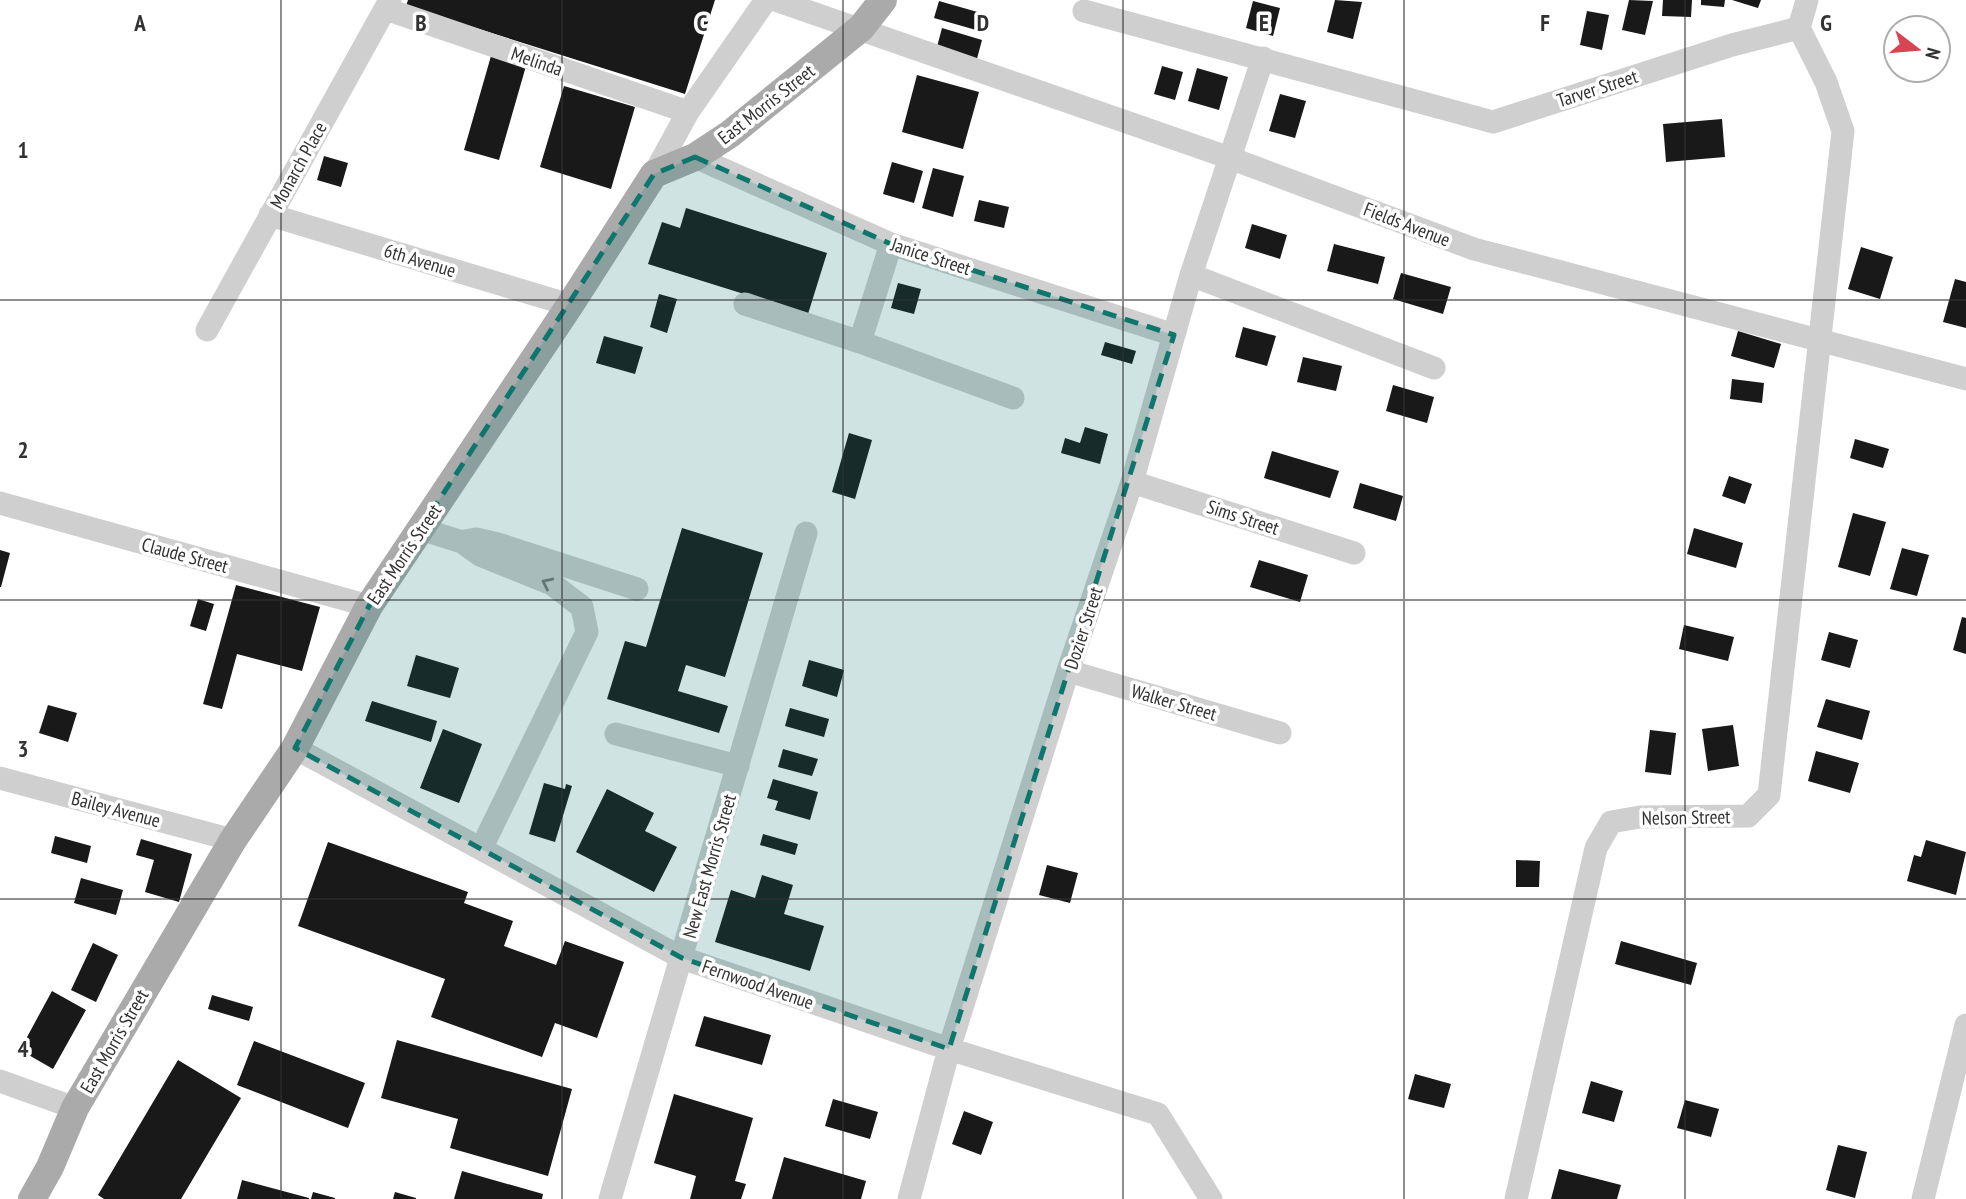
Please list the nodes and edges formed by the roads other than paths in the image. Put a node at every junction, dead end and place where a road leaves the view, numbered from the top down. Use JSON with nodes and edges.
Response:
{"nodes":[{"id":1,"x":766,"y":0,"type":"edge"},
{"id":2,"x":775,"y":0,"type":"edge"},
{"id":3,"x":883,"y":0,"type":"edge"},
{"id":4,"x":1807,"y":0,"type":"edge"},
{"id":5,"x":388,"y":5,"type":"edge"},
{"id":6,"x":1084,"y":11,"type":"dead end"},
{"id":7,"x":861,"y":28,"type":"junction"},
{"id":8,"x":1799,"y":28,"type":"junction"},
{"id":9,"x":1263,"y":58,"type":"junction"},
{"id":10,"x":688,"y":112,"type":"junction"},
{"id":11,"x":695,"y":157,"type":"junction"},
{"id":12,"x":1230,"y":158,"type":"junction"},
{"id":13,"x":654,"y":174,"type":"junction"},
{"id":14,"x":270,"y":215,"type":"junction"},
{"id":15,"x":891,"y":244,"type":"junction"},
{"id":16,"x":1191,"y":275,"type":"junction"},
{"id":17,"x":745,"y":304,"type":"dead end"},
{"id":18,"x":570,"y":306,"type":"junction"},
{"id":19,"x":207,"y":330,"type":"dead end"},
{"id":20,"x":1174,"y":335,"type":"junction"},
{"id":21,"x":1818,"y":340,"type":"junction"},
{"id":22,"x":860,"y":342,"type":"junction"},
{"id":23,"x":1434,"y":369,"type":"dead end"},
{"id":24,"x":1966,"y":379,"type":"edge"},
{"id":25,"x":1013,"y":398,"type":"dead end"},
{"id":26,"x":1132,"y":482,"type":"junction"},
{"id":27,"x":0,"y":503,"type":"edge"},
{"id":28,"x":421,"y":528,"type":"junction"},
{"id":29,"x":806,"y":533,"type":"dead end"},
{"id":30,"x":462,"y":542,"type":"junction"},
{"id":31,"x":1354,"y":553,"type":"dead end"},
{"id":32,"x":637,"y":589,"type":"dead end"},
{"id":33,"x":369,"y":606,"type":"junction"},
{"id":34,"x":1068,"y":671,"type":"junction"},
{"id":35,"x":1280,"y":733,"type":"dead end"},
{"id":36,"x":616,"y":734,"type":"dead end"},
{"id":37,"x":295,"y":748,"type":"junction"},
{"id":38,"x":738,"y":766,"type":"junction"},
{"id":39,"x":0,"y":778,"type":"edge"},
{"id":40,"x":233,"y":840,"type":"junction"},
{"id":41,"x":481,"y":849,"type":"junction"},
{"id":42,"x":682,"y":958,"type":"junction"},
{"id":43,"x":1966,"y":1025,"type":"edge"},
{"id":44,"x":949,"y":1049,"type":"junction"},
{"id":45,"x":0,"y":1081,"type":"edge"},
{"id":46,"x":75,"y":1108,"type":"junction"},
{"id":47,"x":32,"y":1199,"type":"edge"},
{"id":48,"x":610,"y":1199,"type":"edge"},
{"id":49,"x":909,"y":1199,"type":"edge"},
{"id":50,"x":1211,"y":1199,"type":"edge"},
{"id":51,"x":1516,"y":1199,"type":"edge"},
{"id":52,"x":1923,"y":1199,"type":"edge"}],
"edges":[{"from":1,"to":10,"type":"street"},
{"from":2,"to":7,"type":"street","name":"Fields Avenue"},
{"from":3,"to":7,"type":"main road","name":"East Morris Street"},
{"from":4,"to":8,"type":"street"},
{"from":5,"to":10,"type":"street","name":"Melinda"},
{"from":5,"to":14,"type":"street","name":"Monarch Place"},
{"from":6,"to":9,"type":"street","name":"Tarver Street"},
{"from":7,"to":11,"type":"main road","name":"East Morris Street"},
{"from":7,"to":12,"type":"street","name":"Fields Avenue"},
{"from":8,"to":9,"type":"street","name":"Tarver Street"},
{"from":8,"to":21,"type":"street"},
{"from":9,"to":12,"type":"street","name":"Dozier Street"},
{"from":10,"to":13,"type":"street"},
{"from":11,"to":13,"type":"main road","name":"East Morris Street"},
{"from":11,"to":15,"type":"street","name":"Janice Street"},
{"from":12,"to":16,"type":"street","name":"Dozier Street"},
{"from":12,"to":21,"type":"street","name":"Fields Avenue"},
{"from":13,"to":18,"type":"main road","name":"East Morris Street"},
{"from":14,"to":18,"type":"street","name":"6th Avenue"},
{"from":14,"to":19,"type":"street","name":"Monarch Place"},
{"from":15,"to":20,"type":"street","name":"Janice Street"},
{"from":15,"to":22,"type":"street"},
{"from":16,"to":20,"type":"street","name":"Dozier Street"},
{"from":16,"to":23,"type":"street"},
{"from":17,"to":22,"type":"street"},
{"from":18,"to":28,"type":"main road","name":"East Morris Street"},
{"from":20,"to":26,"type":"street","name":"Dozier Street"},
{"from":21,"to":24,"type":"street","name":"Fields Avenue"},
{"from":21,"to":51,"type":"street","name":"Nelson Street"},
{"from":22,"to":25,"type":"street"},
{"from":26,"to":31,"type":"street","name":"Sims Street"},
{"from":26,"to":34,"type":"street","name":"Dozier Street"},
{"from":27,"to":33,"type":"street","name":"Claude Street"},
{"from":28,"to":30,"type":"street"},
{"from":28,"to":33,"type":"main road","name":"East Morris Street"},
{"from":29,"to":38,"type":"street","name":"New East Morris Street"},
{"from":30,"to":32,"type":"street"},
{"from":41,"to":30,"type":"street","one_way":true},
{"from":33,"to":37,"type":"main road","name":"East Morris Street"},
{"from":34,"to":35,"type":"street","name":"Walker Street"},
{"from":34,"to":44,"type":"street","name":"Dozier Street"},
{"from":36,"to":38,"type":"street"},
{"from":37,"to":40,"type":"main road","name":"East Morris Street"},
{"from":37,"to":41,"type":"street","name":"Fernwood Avenue"},
{"from":38,"to":42,"type":"street","name":"New East Morris Street"},
{"from":39,"to":40,"type":"street","name":"Bailey Avenue"},
{"from":40,"to":46,"type":"main road","name":"East Morris Street"},
{"from":41,"to":42,"type":"street","name":"Fernwood Avenue"},
{"from":42,"to":44,"type":"street","name":"Fernwood Avenue"},
{"from":42,"to":48,"type":"street","name":"New East Morris Street"},
{"from":43,"to":52,"type":"street"},
{"from":44,"to":49,"type":"street","name":"Dozier Street"},
{"from":44,"to":50,"type":"street","name":"Fernwood Avenue"},
{"from":45,"to":46,"type":"street"},
{"from":46,"to":47,"type":"main road","name":"East Morris Street"}]}
